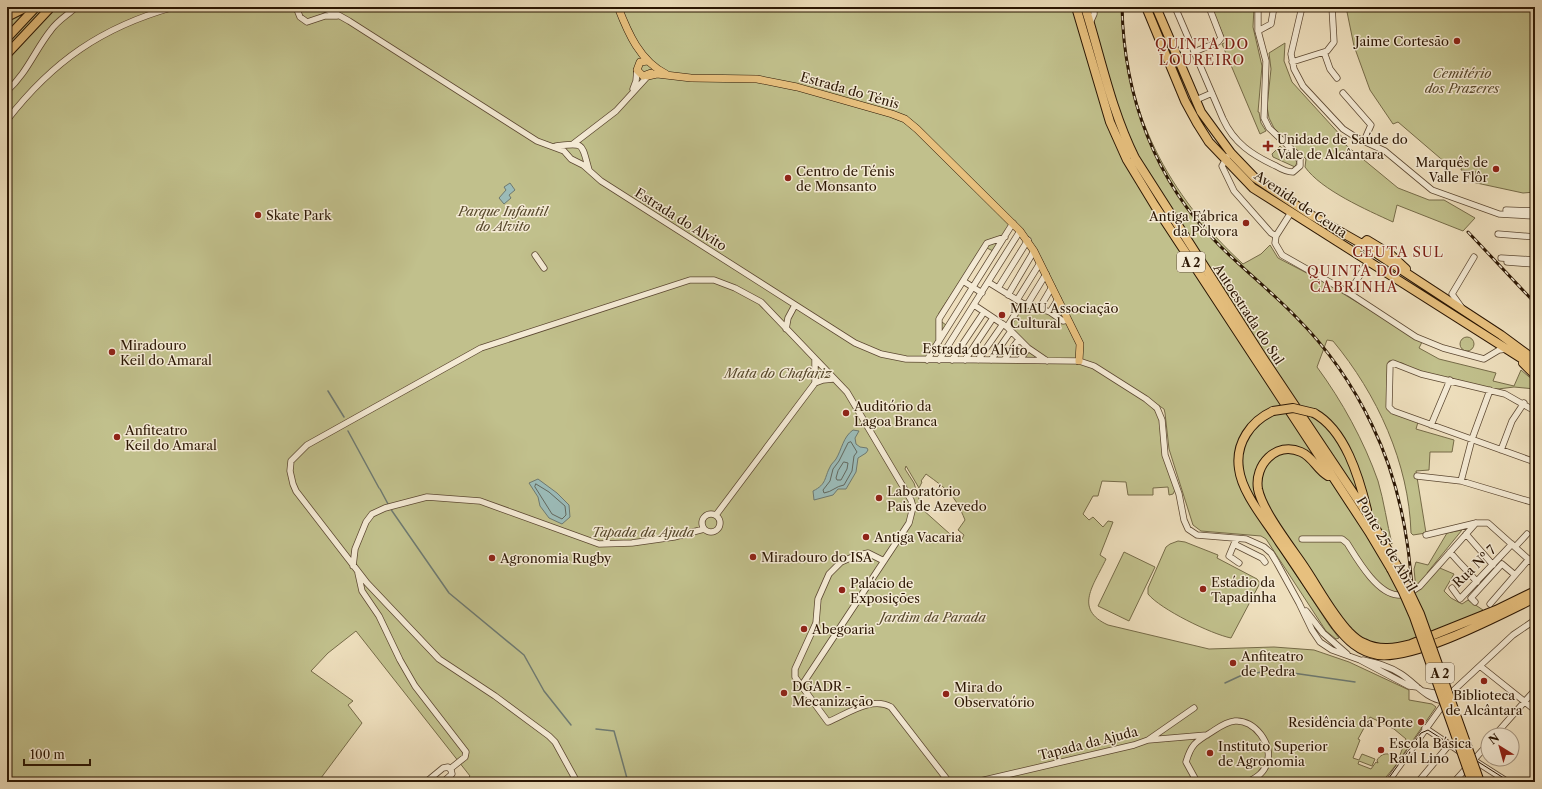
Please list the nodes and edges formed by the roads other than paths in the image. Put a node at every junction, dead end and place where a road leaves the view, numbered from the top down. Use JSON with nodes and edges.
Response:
{"nodes":[{"id":1,"x":27,"y":7,"type":"edge"},
{"id":2,"x":36,"y":7,"type":"edge"},
{"id":3,"x":51,"y":7,"type":"edge"},
{"id":4,"x":76,"y":7,"type":"edge"},
{"id":5,"x":174,"y":7,"type":"edge"},
{"id":6,"x":319,"y":7,"type":"edge"},
{"id":7,"x":618,"y":7,"type":"edge"},
{"id":8,"x":1076,"y":7,"type":"edge"},
{"id":9,"x":1085,"y":7,"type":"edge"},
{"id":10,"x":1094,"y":7,"type":"edge"},
{"id":11,"x":1146,"y":7,"type":"edge"},
{"id":12,"x":1156,"y":7,"type":"edge"},
{"id":13,"x":1174,"y":7,"type":"edge"},
{"id":14,"x":1209,"y":7,"type":"edge"},
{"id":15,"x":1258,"y":7,"type":"edge"},
{"id":16,"x":1274,"y":7,"type":"edge"},
{"id":17,"x":1302,"y":7,"type":"edge"},
{"id":18,"x":1332,"y":7,"type":"edge"},
{"id":19,"x":298,"y":9,"type":"edge"},
{"id":20,"x":7,"y":17,"type":"edge"},
{"id":21,"x":341,"y":17,"type":"junction"},
{"id":22,"x":315,"y":19,"type":"junction"},
{"id":23,"x":1090,"y":23,"type":"junction"},
{"id":24,"x":1258,"y":30,"type":"junction"},
{"id":25,"x":7,"y":38,"type":"edge"},
{"id":26,"x":634,"y":44,"type":"junction"},
{"id":27,"x":1194,"y":52,"type":"junction"},
{"id":28,"x":1324,"y":52,"type":"junction"},
{"id":29,"x":7,"y":54,"type":"edge"},
{"id":30,"x":650,"y":62,"type":"junction"},
{"id":31,"x":1292,"y":62,"type":"junction"},
{"id":32,"x":637,"y":68,"type":"junction"},
{"id":33,"x":648,"y":76,"type":"junction"},
{"id":34,"x":670,"y":76,"type":"junction"},
{"id":35,"x":1337,"y":78,"type":"dead end"},
{"id":36,"x":7,"y":90,"type":"edge"},
{"id":37,"x":631,"y":93,"type":"junction"},
{"id":38,"x":1212,"y":93,"type":"junction"},
{"id":39,"x":1343,"y":93,"type":"dead end"},
{"id":40,"x":1196,"y":100,"type":"junction"},
{"id":41,"x":7,"y":120,"type":"edge"},
{"id":42,"x":592,"y":130,"type":"junction"},
{"id":43,"x":1364,"y":141,"type":"junction"},
{"id":44,"x":572,"y":144,"type":"junction"},
{"id":45,"x":554,"y":147,"type":"junction"},
{"id":46,"x":584,"y":151,"type":"junction"},
{"id":47,"x":1231,"y":153,"type":"junction"},
{"id":48,"x":568,"y":155,"type":"junction"},
{"id":49,"x":1224,"y":159,"type":"junction"},
{"id":50,"x":576,"y":160,"type":"junction"},
{"id":51,"x":589,"y":170,"type":"junction"},
{"id":52,"x":1506,"y":210,"type":"dead end"},
{"id":53,"x":1535,"y":211,"type":"edge"},
{"id":54,"x":1290,"y":214,"type":"junction"},
{"id":55,"x":1535,"y":216,"type":"edge"},
{"id":56,"x":1011,"y":221,"type":"junction"},
{"id":57,"x":1020,"y":231,"type":"junction"},
{"id":58,"x":1344,"y":233,"type":"junction"},
{"id":59,"x":1498,"y":234,"type":"dead end"},
{"id":60,"x":1276,"y":236,"type":"junction"},
{"id":61,"x":1006,"y":237,"type":"junction"},
{"id":62,"x":1535,"y":237,"type":"edge"},
{"id":63,"x":1028,"y":240,"type":"junction"},
{"id":64,"x":1337,"y":243,"type":"junction"},
{"id":65,"x":1362,"y":244,"type":"junction"},
{"id":66,"x":1034,"y":251,"type":"junction"},
{"id":67,"x":1355,"y":254,"type":"junction"},
{"id":68,"x":535,"y":255,"type":"dead end"},
{"id":69,"x":1474,"y":257,"type":"dead end"},
{"id":70,"x":1535,"y":260,"type":"edge"},
{"id":71,"x":1368,"y":262,"type":"junction"},
{"id":72,"x":1040,"y":263,"type":"junction"},
{"id":73,"x":1535,"y":264,"type":"edge"},
{"id":74,"x":544,"y":268,"type":"dead end"},
{"id":75,"x":1046,"y":274,"type":"junction"},
{"id":76,"x":963,"y":281,"type":"junction"},
{"id":77,"x":988,"y":282,"type":"junction"},
{"id":78,"x":1052,"y":287,"type":"junction"},
{"id":79,"x":973,"y":288,"type":"junction"},
{"id":80,"x":998,"y":288,"type":"junction"},
{"id":81,"x":982,"y":293,"type":"junction"},
{"id":82,"x":1349,"y":293,"type":"junction"},
{"id":83,"x":1008,"y":295,"type":"junction"},
{"id":84,"x":1058,"y":299,"type":"junction"},
{"id":85,"x":1022,"y":303,"type":"junction"},
{"id":86,"x":795,"y":304,"type":"junction"},
{"id":87,"x":974,"y":305,"type":"junction"},
{"id":88,"x":1039,"y":309,"type":"junction"},
{"id":89,"x":1464,"y":311,"type":"junction"},
{"id":90,"x":984,"y":312,"type":"junction"},
{"id":91,"x":1050,"y":312,"type":"junction"},
{"id":92,"x":788,"y":318,"type":"junction"},
{"id":93,"x":993,"y":318,"type":"junction"},
{"id":94,"x":776,"y":319,"type":"junction"},
{"id":95,"x":1068,"y":320,"type":"junction"},
{"id":96,"x":1007,"y":327,"type":"junction"},
{"id":97,"x":786,"y":329,"type":"junction"},
{"id":98,"x":1019,"y":338,"type":"junction"},
{"id":99,"x":939,"y":341,"type":"junction"},
{"id":100,"x":1028,"y":348,"type":"junction"},
{"id":101,"x":1507,"y":349,"type":"junction"},
{"id":102,"x":815,"y":360,"type":"junction"},
{"id":103,"x":927,"y":360,"type":"junction"},
{"id":104,"x":939,"y":360,"type":"junction"},
{"id":105,"x":952,"y":360,"type":"junction"},
{"id":106,"x":965,"y":360,"type":"junction"},
{"id":107,"x":978,"y":360,"type":"junction"},
{"id":108,"x":991,"y":360,"type":"junction"},
{"id":109,"x":1004,"y":360,"type":"junction"},
{"id":110,"x":1020,"y":360,"type":"junction"},
{"id":111,"x":1535,"y":360,"type":"edge"},
{"id":112,"x":1047,"y":361,"type":"junction"},
{"id":113,"x":1079,"y":361,"type":"junction"},
{"id":114,"x":1535,"y":367,"type":"edge"},
{"id":115,"x":1535,"y":374,"type":"edge"},
{"id":116,"x":833,"y":379,"type":"junction"},
{"id":117,"x":1450,"y":380,"type":"junction"},
{"id":118,"x":815,"y":383,"type":"junction"},
{"id":119,"x":1490,"y":390,"type":"junction"},
{"id":120,"x":1524,"y":403,"type":"junction"},
{"id":121,"x":1535,"y":411,"type":"edge"},
{"id":122,"x":1431,"y":425,"type":"junction"},
{"id":123,"x":1472,"y":439,"type":"junction"},
{"id":124,"x":1501,"y":450,"type":"junction"},
{"id":125,"x":1535,"y":462,"type":"edge"},
{"id":126,"x":1417,"y":476,"type":"dead end"},
{"id":127,"x":1334,"y":479,"type":"junction"},
{"id":128,"x":1461,"y":481,"type":"junction"},
{"id":129,"x":1535,"y":503,"type":"edge"},
{"id":130,"x":716,"y":515,"type":"junction"},
{"id":131,"x":1368,"y":515,"type":"junction"},
{"id":132,"x":1476,"y":523,"type":"junction"},
{"id":133,"x":704,"y":529,"type":"junction"},
{"id":134,"x":1466,"y":534,"type":"junction"},
{"id":135,"x":1527,"y":534,"type":"dead end"},
{"id":136,"x":1426,"y":535,"type":"dead end"},
{"id":137,"x":1302,"y":538,"type":"dead end"},
{"id":138,"x":1236,"y":541,"type":"junction"},
{"id":139,"x":1514,"y":546,"type":"junction"},
{"id":140,"x":340,"y":548,"type":"junction"},
{"id":141,"x":354,"y":549,"type":"junction"},
{"id":142,"x":1450,"y":552,"type":"junction"},
{"id":143,"x":1529,"y":559,"type":"junction"},
{"id":144,"x":884,"y":561,"type":"junction"},
{"id":145,"x":1265,"y":562,"type":"dead end"},
{"id":146,"x":1240,"y":563,"type":"dead end"},
{"id":147,"x":1493,"y":565,"type":"junction"},
{"id":148,"x":1535,"y":565,"type":"edge"},
{"id":149,"x":353,"y":566,"type":"junction"},
{"id":150,"x":1394,"y":568,"type":"junction"},
{"id":151,"x":358,"y":572,"type":"junction"},
{"id":152,"x":1515,"y":575,"type":"junction"},
{"id":153,"x":1478,"y":582,"type":"junction"},
{"id":154,"x":1452,"y":588,"type":"dead end"},
{"id":155,"x":1535,"y":591,"type":"edge"},
{"id":156,"x":1535,"y":598,"type":"edge"},
{"id":157,"x":1476,"y":602,"type":"dead end"},
{"id":158,"x":1490,"y":604,"type":"dead end"},
{"id":159,"x":1535,"y":620,"type":"edge"},
{"id":160,"x":1480,"y":666,"type":"junction"},
{"id":161,"x":802,"y":685,"type":"junction"},
{"id":162,"x":1535,"y":690,"type":"edge"},
{"id":163,"x":1444,"y":701,"type":"junction"},
{"id":164,"x":1525,"y":702,"type":"junction"},
{"id":165,"x":1194,"y":708,"type":"dead end"},
{"id":166,"x":1535,"y":710,"type":"edge"},
{"id":167,"x":1503,"y":727,"type":"edge"},
{"id":168,"x":1425,"y":728,"type":"junction"},
{"id":169,"x":1207,"y":735,"type":"junction"},
{"id":170,"x":1148,"y":740,"type":"junction"},
{"id":171,"x":1449,"y":745,"type":"junction"},
{"id":172,"x":1480,"y":753,"type":"edge"},
{"id":173,"x":1473,"y":760,"type":"junction"},
{"id":174,"x":450,"y":769,"type":"junction"},
{"id":175,"x":426,"y":782,"type":"edge"},
{"id":176,"x":443,"y":782,"type":"edge"},
{"id":177,"x":577,"y":782,"type":"edge"},
{"id":178,"x":949,"y":782,"type":"edge"},
{"id":179,"x":976,"y":782,"type":"edge"},
{"id":180,"x":1197,"y":782,"type":"edge"},
{"id":181,"x":1248,"y":782,"type":"edge"},
{"id":182,"x":1388,"y":782,"type":"edge"},
{"id":183,"x":1418,"y":782,"type":"edge"},
{"id":184,"x":1454,"y":782,"type":"edge"},
{"id":185,"x":1472,"y":782,"type":"edge"},
{"id":186,"x":1480,"y":782,"type":"edge"},
{"id":187,"x":1508,"y":782,"type":"edge"}],
"edges":[{"from":1,"to":20,"type":"highway"},
{"from":2,"to":25,"type":"highway"},
{"from":3,"to":29,"type":"highway"},
{"from":4,"to":36,"type":"street"},
{"from":5,"to":41,"type":"street"},
{"from":6,"to":21,"type":"street","name":"Estrada do Alvito"},
{"from":6,"to":22,"type":"street","name":"Estrada do Alvito"},
{"from":7,"to":26,"type":"main road"},
{"from":8,"to":127,"type":"highway","name":"Autoestrada do Sul","number":"A 2"},
{"from":9,"to":23,"type":"highway","name":"Autoestrada do Sul","number":"A 2"},
{"from":10,"to":23,"type":"street"},
{"from":11,"to":49,"type":"highway","name":"Avenida de Ceuta"},
{"from":12,"to":40,"type":"highway","name":"Avenida de Ceuta"},
{"from":13,"to":27,"type":"street"},
{"from":14,"to":27,"type":"street"},
{"from":15,"to":24,"type":"street"},
{"from":16,"to":24,"type":"street"},
{"from":17,"to":31,"type":"street"},
{"from":18,"to":28,"type":"street"},
{"from":19,"to":22,"type":"street"},
{"from":21,"to":22,"type":"street"},
{"from":21,"to":45,"type":"street","name":"Estrada do Alvito"},
{"from":23,"to":131,"type":"highway","name":"Autoestrada do Sul","number":"A 2"},
{"from":24,"to":38,"type":"street"},
{"from":26,"to":30,"type":"main road","name":"Estrada do Ténis"},
{"from":26,"to":32,"type":"main road"},
{"from":27,"to":38,"type":"street"},
{"from":28,"to":31,"type":"street"},
{"from":28,"to":35,"type":"street"},
{"from":30,"to":32,"type":"main road"},
{"from":30,"to":33,"type":"main road"},
{"from":30,"to":34,"type":"main road","name":"Estrada do Ténis"},
{"from":31,"to":43,"type":"street"},
{"from":32,"to":33,"type":"main road"},
{"from":32,"to":37,"type":"street"},
{"from":33,"to":34,"type":"main road","name":"Estrada do Ténis"},
{"from":33,"to":37,"type":"street"},
{"from":34,"to":56,"type":"main road","name":"Estrada do Ténis"},
{"from":37,"to":42,"type":"street"},
{"from":38,"to":40,"type":"street"},
{"from":39,"to":43,"type":"street"},
{"from":40,"to":47,"type":"highway","name":"Avenida de Ceuta"},
{"from":42,"to":44,"type":"street"},
{"from":42,"to":46,"type":"street"},
{"from":43,"to":55,"type":"street"},
{"from":44,"to":45,"type":"street","name":"Estrada do Alvito"},
{"from":44,"to":46,"type":"street"},
{"from":44,"to":48,"type":"street"},
{"from":45,"to":48,"type":"street","name":"Estrada do Alvito"},
{"from":46,"to":50,"type":"street"},
{"from":46,"to":51,"type":"street"},
{"from":47,"to":49,"type":"street"},
{"from":47,"to":58,"type":"highway","name":"Avenida de Ceuta"},
{"from":48,"to":50,"type":"street","name":"Estrada do Alvito"},
{"from":49,"to":54,"type":"highway","name":"Avenida de Ceuta"},
{"from":49,"to":60,"type":"street"},
{"from":50,"to":51,"type":"street","name":"Estrada do Alvito"},
{"from":51,"to":86,"type":"street","name":"Estrada do Alvito"},
{"from":52,"to":53,"type":"street"},
{"from":54,"to":60,"type":"street"},
{"from":54,"to":64,"type":"highway","name":"Avenida de Ceuta"},
{"from":56,"to":57,"type":"main road","name":"Estrada do Ténis"},
{"from":56,"to":61,"type":"street"},
{"from":57,"to":63,"type":"main road","name":"Estrada do Ténis"},
{"from":57,"to":77,"type":"street"},
{"from":58,"to":64,"type":"highway"},
{"from":58,"to":65,"type":"highway","name":"Avenida de Ceuta"},
{"from":59,"to":62,"type":"street"},
{"from":60,"to":82,"type":"street"},
{"from":61,"to":76,"type":"street"},
{"from":61,"to":79,"type":"street"},
{"from":63,"to":66,"type":"main road","name":"Estrada do Ténis"},
{"from":63,"to":80,"type":"street"},
{"from":64,"to":67,"type":"highway","name":"Avenida de Ceuta"},
{"from":65,"to":67,"type":"highway"},
{"from":65,"to":89,"type":"highway"},
{"from":66,"to":72,"type":"main road","name":"Estrada do Ténis"},
{"from":66,"to":83,"type":"street"},
{"from":67,"to":71,"type":"highway","name":"Avenida de Ceuta"},
{"from":68,"to":74,"type":"street"},
{"from":69,"to":89,"type":"street"},
{"from":70,"to":73,"type":"street"},
{"from":71,"to":82,"type":"street"},
{"from":71,"to":101,"type":"highway","name":"Avenida de Ceuta"},
{"from":72,"to":75,"type":"main road","name":"Estrada do Ténis"},
{"from":72,"to":85,"type":"street"},
{"from":75,"to":78,"type":"main road","name":"Estrada do Ténis"},
{"from":75,"to":85,"type":"street"},
{"from":76,"to":79,"type":"street"},
{"from":76,"to":99,"type":"street"},
{"from":77,"to":80,"type":"street"},
{"from":77,"to":81,"type":"street"},
{"from":78,"to":84,"type":"main road","name":"Estrada do Ténis"},
{"from":78,"to":88,"type":"street"},
{"from":79,"to":81,"type":"street"},
{"from":79,"to":99,"type":"street"},
{"from":80,"to":83,"type":"street"},
{"from":81,"to":87,"type":"street"},
{"from":82,"to":101,"type":"street"},
{"from":83,"to":85,"type":"street"},
{"from":84,"to":91,"type":"street"},
{"from":84,"to":95,"type":"main road","name":"Estrada do Ténis"},
{"from":85,"to":88,"type":"street"},
{"from":85,"to":96,"type":"street"},
{"from":86,"to":92,"type":"street"},
{"from":86,"to":103,"type":"street","name":"Estrada do Alvito"},
{"from":87,"to":90,"type":"street"},
{"from":87,"to":104,"type":"street"},
{"from":88,"to":91,"type":"street"},
{"from":89,"to":111,"type":"highway"},
{"from":90,"to":93,"type":"street"},
{"from":90,"to":105,"type":"street"},
{"from":91,"to":95,"type":"street"},
{"from":92,"to":94,"type":"street"},
{"from":92,"to":97,"type":"street"},
{"from":93,"to":96,"type":"street"},
{"from":93,"to":106,"type":"street"},
{"from":94,"to":97,"type":"street"},
{"from":94,"to":140,"type":"street"},
{"from":95,"to":113,"type":"main road","name":"Estrada do Ténis"},
{"from":96,"to":98,"type":"street"},
{"from":96,"to":107,"type":"street"},
{"from":96,"to":108,"type":"street"},
{"from":97,"to":102,"type":"street"},
{"from":98,"to":100,"type":"street"},
{"from":98,"to":109,"type":"street"},
{"from":99,"to":103,"type":"street"},
{"from":100,"to":110,"type":"street"},
{"from":100,"to":112,"type":"street"},
{"from":101,"to":114,"type":"highway","name":"Avenida de Ceuta"},
{"from":101,"to":115,"type":"highway"},
{"from":102,"to":116,"type":"street"},
{"from":102,"to":118,"type":"street"},
{"from":103,"to":104,"type":"street","name":"Estrada do Alvito"},
{"from":104,"to":105,"type":"street","name":"Estrada do Alvito"},
{"from":105,"to":106,"type":"street","name":"Estrada do Alvito"},
{"from":106,"to":107,"type":"street","name":"Estrada do Alvito"},
{"from":107,"to":108,"type":"street","name":"Estrada do Alvito"},
{"from":108,"to":109,"type":"street","name":"Estrada do Alvito"},
{"from":109,"to":110,"type":"street","name":"Estrada do Alvito"},
{"from":110,"to":112,"type":"street","name":"Estrada do Alvito"},
{"from":112,"to":113,"type":"street","name":"Estrada do Alvito"},
{"from":113,"to":138,"type":"street","name":"Estrada do Alvito"},
{"from":116,"to":118,"type":"street"},
{"from":116,"to":144,"type":"street"},
{"from":117,"to":119,"type":"street"},
{"from":117,"to":122,"type":"street"},
{"from":117,"to":122,"type":"street"},
{"from":118,"to":130,"type":"street"},
{"from":119,"to":120,"type":"street"},
{"from":119,"to":123,"type":"street"},
{"from":120,"to":121,"type":"street"},
{"from":120,"to":124,"type":"street"},
{"from":122,"to":123,"type":"street"},
{"from":123,"to":124,"type":"street"},
{"from":123,"to":128,"type":"street"},
{"from":124,"to":125,"type":"street"},
{"from":126,"to":128,"type":"street"},
{"from":127,"to":150,"type":"highway","name":"Ponte 25 de Abril","number":"A 2"},
{"from":127,"to":155,"type":"highway"},
{"from":128,"to":129,"type":"street"},
{"from":130,"to":133,"type":"street"},
{"from":130,"to":133,"type":"street"},
{"from":131,"to":150,"type":"highway","name":"Ponte 25 de Abril","number":"A 2"},
{"from":131,"to":156,"type":"highway","bridge":true},
{"from":132,"to":134,"type":"street"},
{"from":132,"to":136,"type":"street"},
{"from":132,"to":139,"type":"street"},
{"from":133,"to":141,"type":"street"},
{"from":134,"to":142,"type":"street"},
{"from":134,"to":147,"type":"street"},
{"from":135,"to":139,"type":"street","name":"Rua Nº 7"},
{"from":137,"to":142,"type":"street"},
{"from":138,"to":145,"type":"street"},
{"from":138,"to":146,"type":"street"},
{"from":138,"to":163,"type":"street","name":"Estrada do Alvito"},
{"from":139,"to":143,"type":"street"},
{"from":139,"to":147,"type":"street","name":"Rua Nº 7"},
{"from":140,"to":141,"type":"street"},
{"from":140,"to":149,"type":"street"},
{"from":141,"to":149,"type":"street"},
{"from":142,"to":153,"type":"street"},
{"from":143,"to":148,"type":"street"},
{"from":143,"to":152,"type":"street"},
{"from":144,"to":161,"type":"street"},
{"from":144,"to":161,"type":"street"},
{"from":147,"to":153,"type":"street","name":"Rua Nº 7"},
{"from":149,"to":151,"type":"street"},
{"from":150,"to":185,"type":"highway","name":"Ponte 25 de Abril","number":"A 2","bridge":true},
{"from":150,"to":186,"type":"highway","name":"Ponte 25 de Abril","number":"A 2","bridge":true},
{"from":151,"to":174,"type":"street"},
{"from":151,"to":177,"type":"street"},
{"from":152,"to":157,"type":"street"},
{"from":152,"to":158,"type":"street"},
{"from":153,"to":154,"type":"street","name":"Rua Nº 7"},
{"from":159,"to":160,"type":"street"},
{"from":160,"to":163,"type":"street"},
{"from":160,"to":164,"type":"street"},
{"from":161,"to":178,"type":"street"},
{"from":162,"to":164,"type":"street"},
{"from":163,"to":168,"type":"street"},
{"from":164,"to":166,"type":"street"},
{"from":164,"to":167,"type":"street"},
{"from":165,"to":170,"type":"street"},
{"from":168,"to":171,"type":"street"},
{"from":168,"to":182,"type":"street"},
{"from":169,"to":170,"type":"street","name":"Tapada da Ajuda"},
{"from":169,"to":180,"type":"street","name":"Tapada da Ajuda"},
{"from":169,"to":181,"type":"street","name":"Tapada da Ajuda"},
{"from":170,"to":179,"type":"street","name":"Tapada da Ajuda"},
{"from":171,"to":173,"type":"street"},
{"from":171,"to":183,"type":"street"},
{"from":172,"to":173,"type":"street"},
{"from":173,"to":184,"type":"street"},
{"from":173,"to":187,"type":"street"},
{"from":174,"to":175,"type":"street"},
{"from":174,"to":176,"type":"street"}]}
